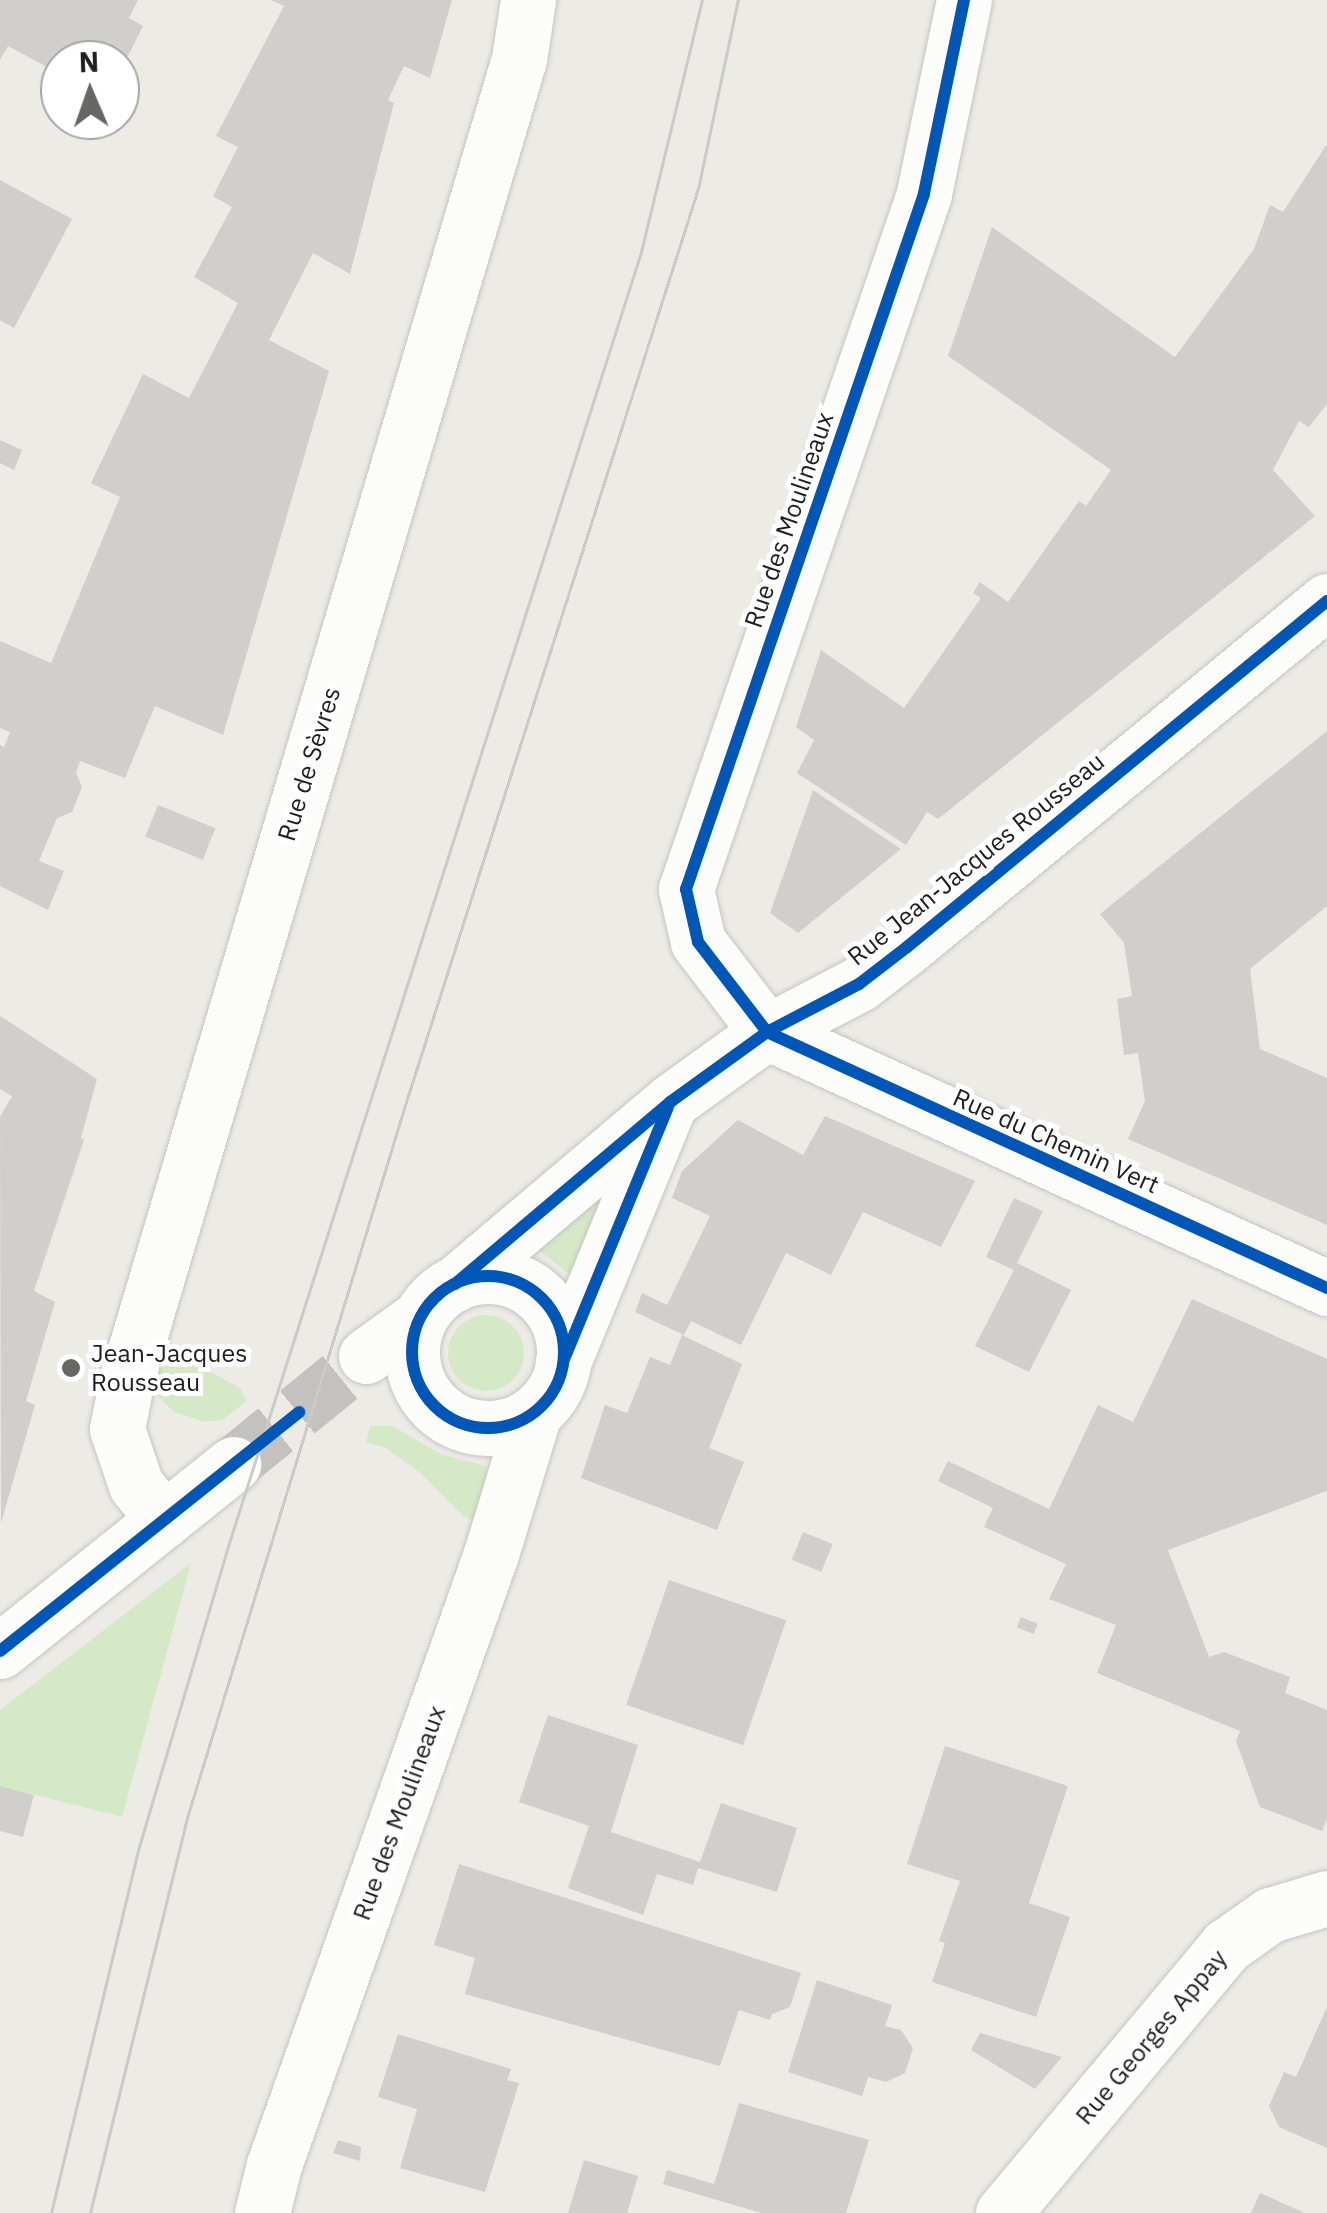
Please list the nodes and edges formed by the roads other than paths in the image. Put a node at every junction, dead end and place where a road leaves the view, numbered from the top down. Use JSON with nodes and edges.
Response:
{"nodes":[{"id":1,"x":528,"y":0,"type":"edge"},
{"id":2,"x":964,"y":0,"type":"edge"},
{"id":3,"x":1327,"y":601,"type":"edge"},
{"id":4,"x":766,"y":1032,"type":"junction"},
{"id":5,"x":670,"y":1102,"type":"junction"},
{"id":6,"x":1327,"y":1288,"type":"edge"},
{"id":7,"x":437,"y":1300,"type":"junction"},
{"id":8,"x":563,"y":1362,"type":"junction"},
{"id":9,"x":534,"y":1413,"type":"junction"},
{"id":10,"x":233,"y":1464,"type":"tunnel mouth"},
{"id":11,"x":164,"y":1520,"type":"junction"},
{"id":12,"x":0,"y":1651,"type":"edge"},
{"id":13,"x":1327,"y":1898,"type":"edge"},
{"id":14,"x":262,"y":2213,"type":"edge"},
{"id":15,"x":1003,"y":2213,"type":"edge"}],
"edges":[{"from":1,"to":11,"type":"street","name":"Rue de Sèvres"},
{"from":2,"to":4,"type":"street","name":"Rue des Moulineaux"},
{"from":3,"to":4,"type":"street","name":"Rue Jean-Jacques Rousseau"},
{"from":4,"to":5,"type":"street","name":"Rue Jean-Jacques Rousseau"},
{"from":4,"to":6,"type":"street","name":"Rue du Chemin Vert"},
{"from":5,"to":7,"type":"street","name":"Rue Jean-Jacques Rousseau"},
{"from":5,"to":8,"type":"street","name":"Rue des Moulineaux"},
{"from":7,"to":8,"type":"street"},
{"from":7,"to":9,"type":"street","name":"Rue Jean-Jacques Rousseau"},
{"from":8,"to":9,"type":"street","name":"Rue des Moulineaux"},
{"from":9,"to":14,"type":"street","name":"Rue des Moulineaux"},
{"from":10,"to":11,"type":"street"},
{"from":11,"to":12,"type":"street"},
{"from":13,"to":15,"type":"street","name":"Rue Georges Appay"}]}
